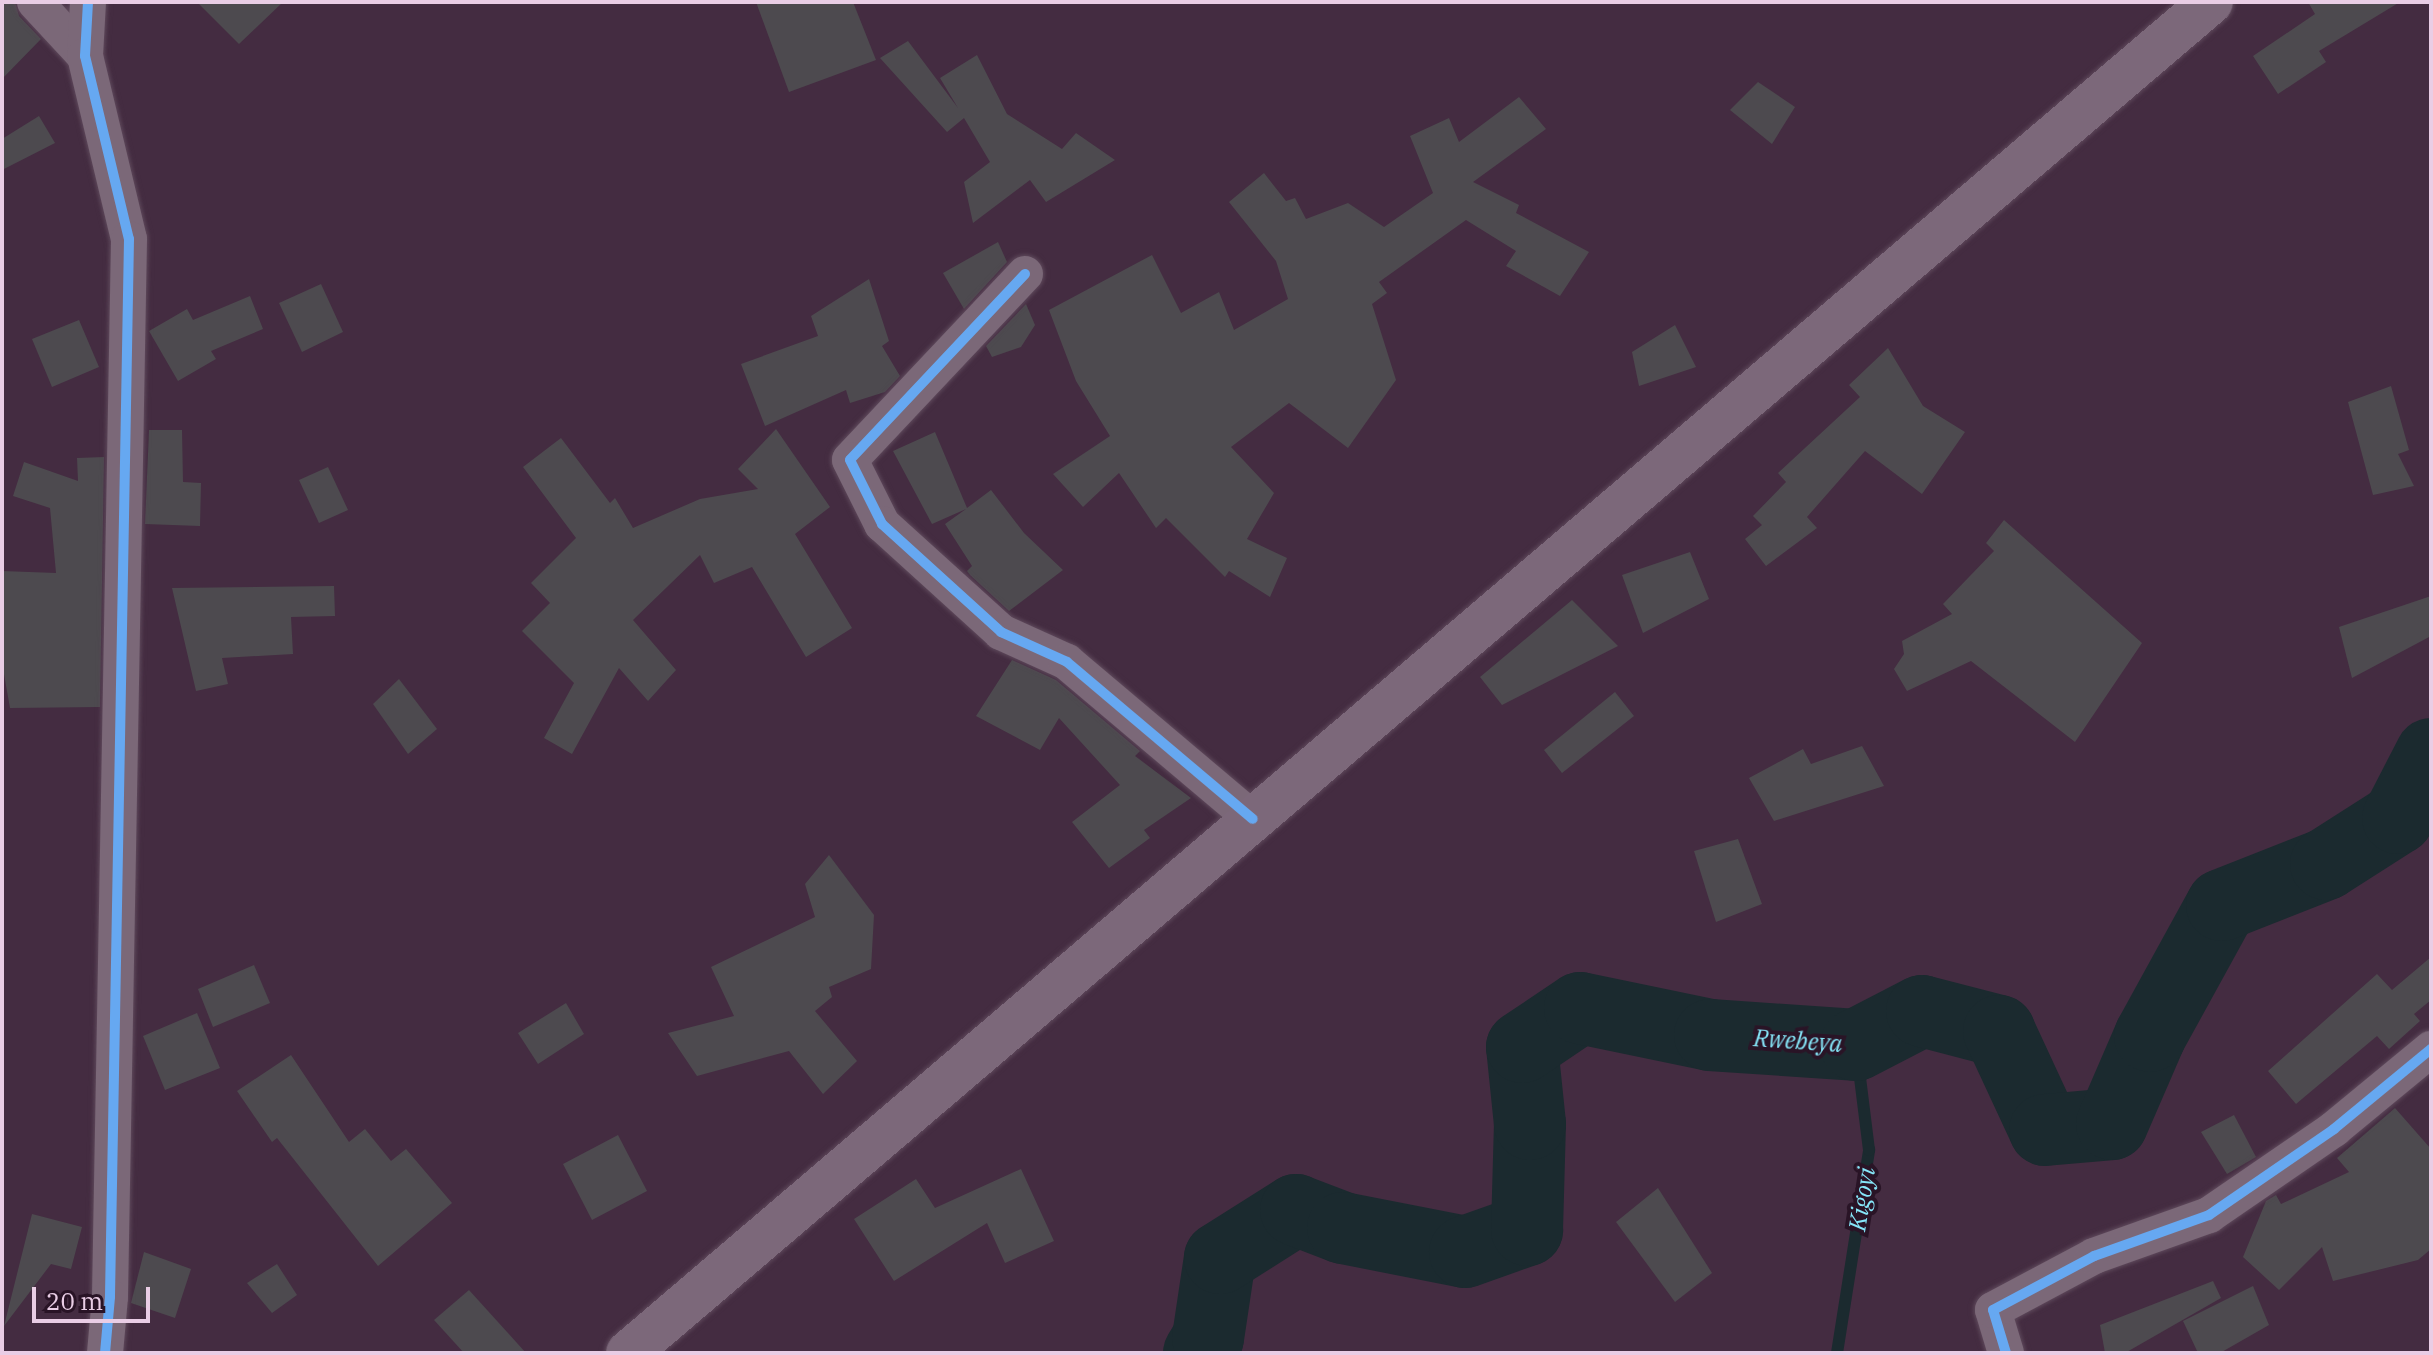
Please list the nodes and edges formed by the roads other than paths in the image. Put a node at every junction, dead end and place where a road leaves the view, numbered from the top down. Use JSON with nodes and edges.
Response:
{"nodes":[{"id":1,"x":35,"y":2,"type":"edge"},
{"id":2,"x":88,"y":2,"type":"edge"},
{"id":3,"x":2211,"y":2,"type":"edge"},
{"id":4,"x":85,"y":56,"type":"junction"},
{"id":5,"x":1025,"y":274,"type":"dead end"},
{"id":6,"x":1253,"y":819,"type":"junction"},
{"id":7,"x":2431,"y":1049,"type":"edge"},
{"id":8,"x":105,"y":1353,"type":"edge"},
{"id":9,"x":628,"y":1353,"type":"edge"},
{"id":10,"x":2006,"y":1353,"type":"edge"}],
"edges":[{"from":1,"to":4,"type":"street"},
{"from":2,"to":4,"type":"street"},
{"from":3,"to":6,"type":"main road"},
{"from":4,"to":8,"type":"street"},
{"from":5,"to":6,"type":"street"},
{"from":6,"to":9,"type":"main road"},
{"from":7,"to":10,"type":"street"}]}
